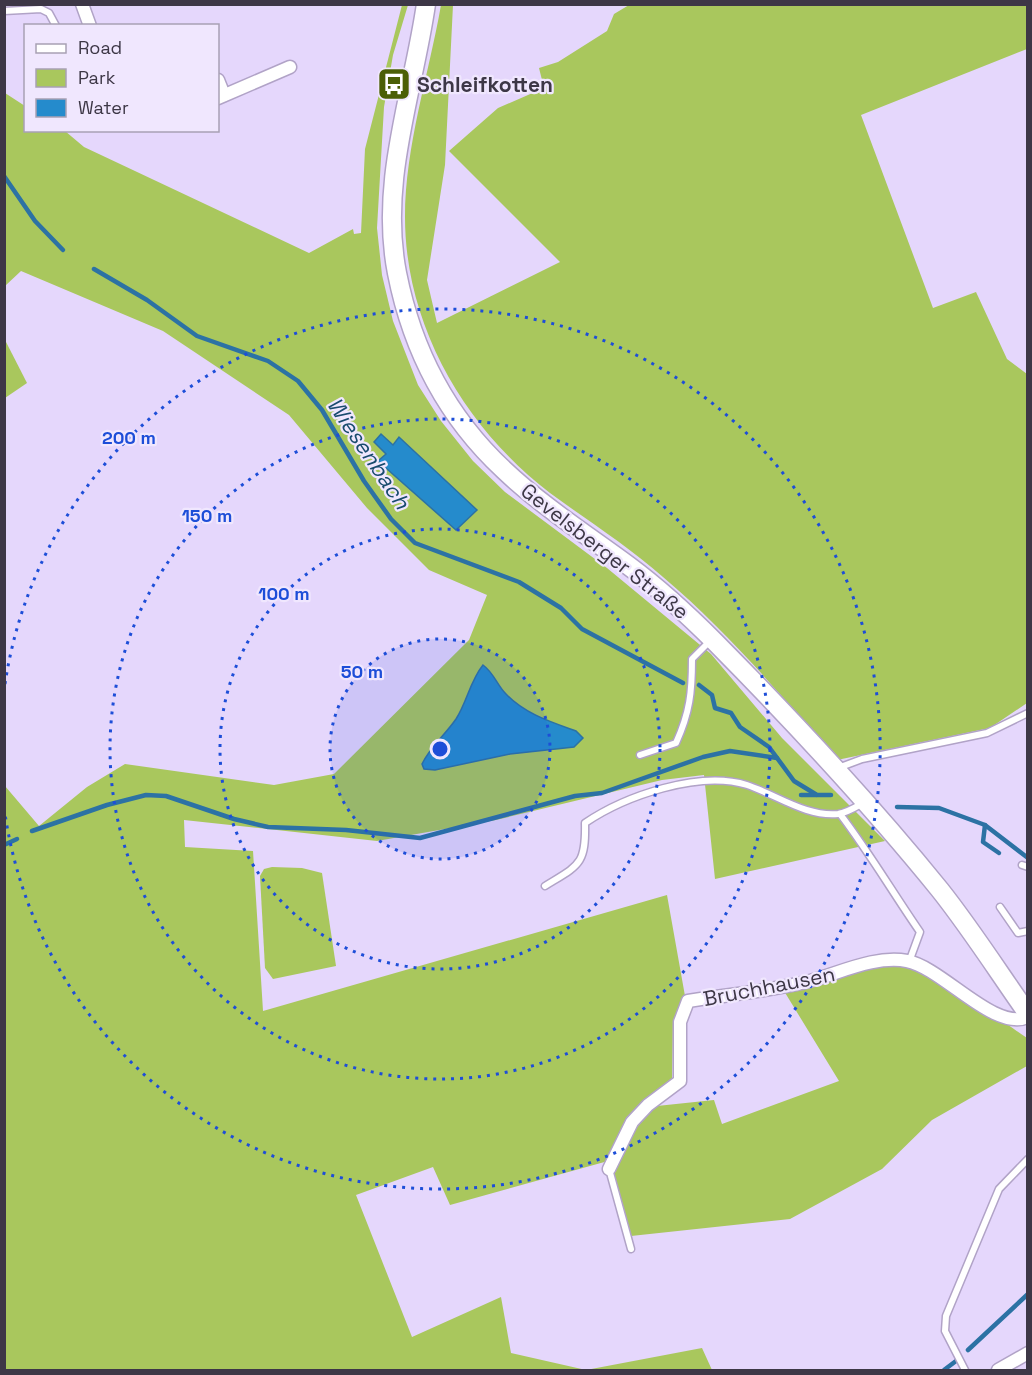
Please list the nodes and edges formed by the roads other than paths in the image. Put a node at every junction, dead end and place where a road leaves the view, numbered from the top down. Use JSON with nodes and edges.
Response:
{"nodes":[{"id":1,"x":82,"y":4,"type":"edge"},
{"id":2,"x":426,"y":4,"type":"edge"},
{"id":3,"x":4,"y":11,"type":"edge"},
{"id":4,"x":55,"y":24,"type":"edge"},
{"id":5,"x":89,"y":24,"type":"edge"},
{"id":6,"x":290,"y":67,"type":"dead end"},
{"id":7,"x":221,"y":96,"type":"edge"},
{"id":8,"x":712,"y":639,"type":"junction"},
{"id":9,"x":1028,"y":713,"type":"edge"},
{"id":10,"x":640,"y":755,"type":"dead end"},
{"id":11,"x":834,"y":770,"type":"junction"},
{"id":12,"x":864,"y":803,"type":"junction"},
{"id":13,"x":840,"y":814,"type":"junction"},
{"id":14,"x":545,"y":886,"type":"dead end"},
{"id":15,"x":1000,"y":907,"type":"dead end"},
{"id":16,"x":1028,"y":931,"type":"edge"},
{"id":17,"x":909,"y":962,"type":"junction"},
{"id":18,"x":1028,"y":1015,"type":"edge"},
{"id":19,"x":1028,"y":1159,"type":"edge"},
{"id":20,"x":609,"y":1169,"type":"joint"},
{"id":21,"x":631,"y":1249,"type":"dead end"},
{"id":22,"x":1028,"y":1353,"type":"edge"},
{"id":23,"x":965,"y":1371,"type":"edge"},
{"id":24,"x":998,"y":1371,"type":"edge"}],
"edges":[{"from":1,"to":5,"type":"street"},
{"from":2,"to":8,"type":"main road","name":"Gevelsberger Straße"},
{"from":3,"to":4,"type":"lane"},
{"from":6,"to":7,"type":"street"},
{"from":8,"to":10,"type":"lane"},
{"from":8,"to":11,"type":"main road","name":"Gevelsberger Straße"},
{"from":9,"to":11,"type":"lane"},
{"from":11,"to":12,"type":"main road","name":"Gevelsberger Straße"},
{"from":12,"to":13,"type":"lane"},
{"from":12,"to":18,"type":"main road","name":"Gevelsberger Straße"},
{"from":13,"to":14,"type":"lane"},
{"from":13,"to":17,"type":"lane"},
{"from":15,"to":16,"type":"lane"},
{"from":17,"to":18,"type":"street","name":"Bruchhausen"},
{"from":17,"to":20,"type":"street","name":"Bruchhausen"},
{"from":19,"to":23,"type":"lane"},
{"from":20,"to":21,"type":"lane"},
{"from":22,"to":24,"type":"street"}]}
